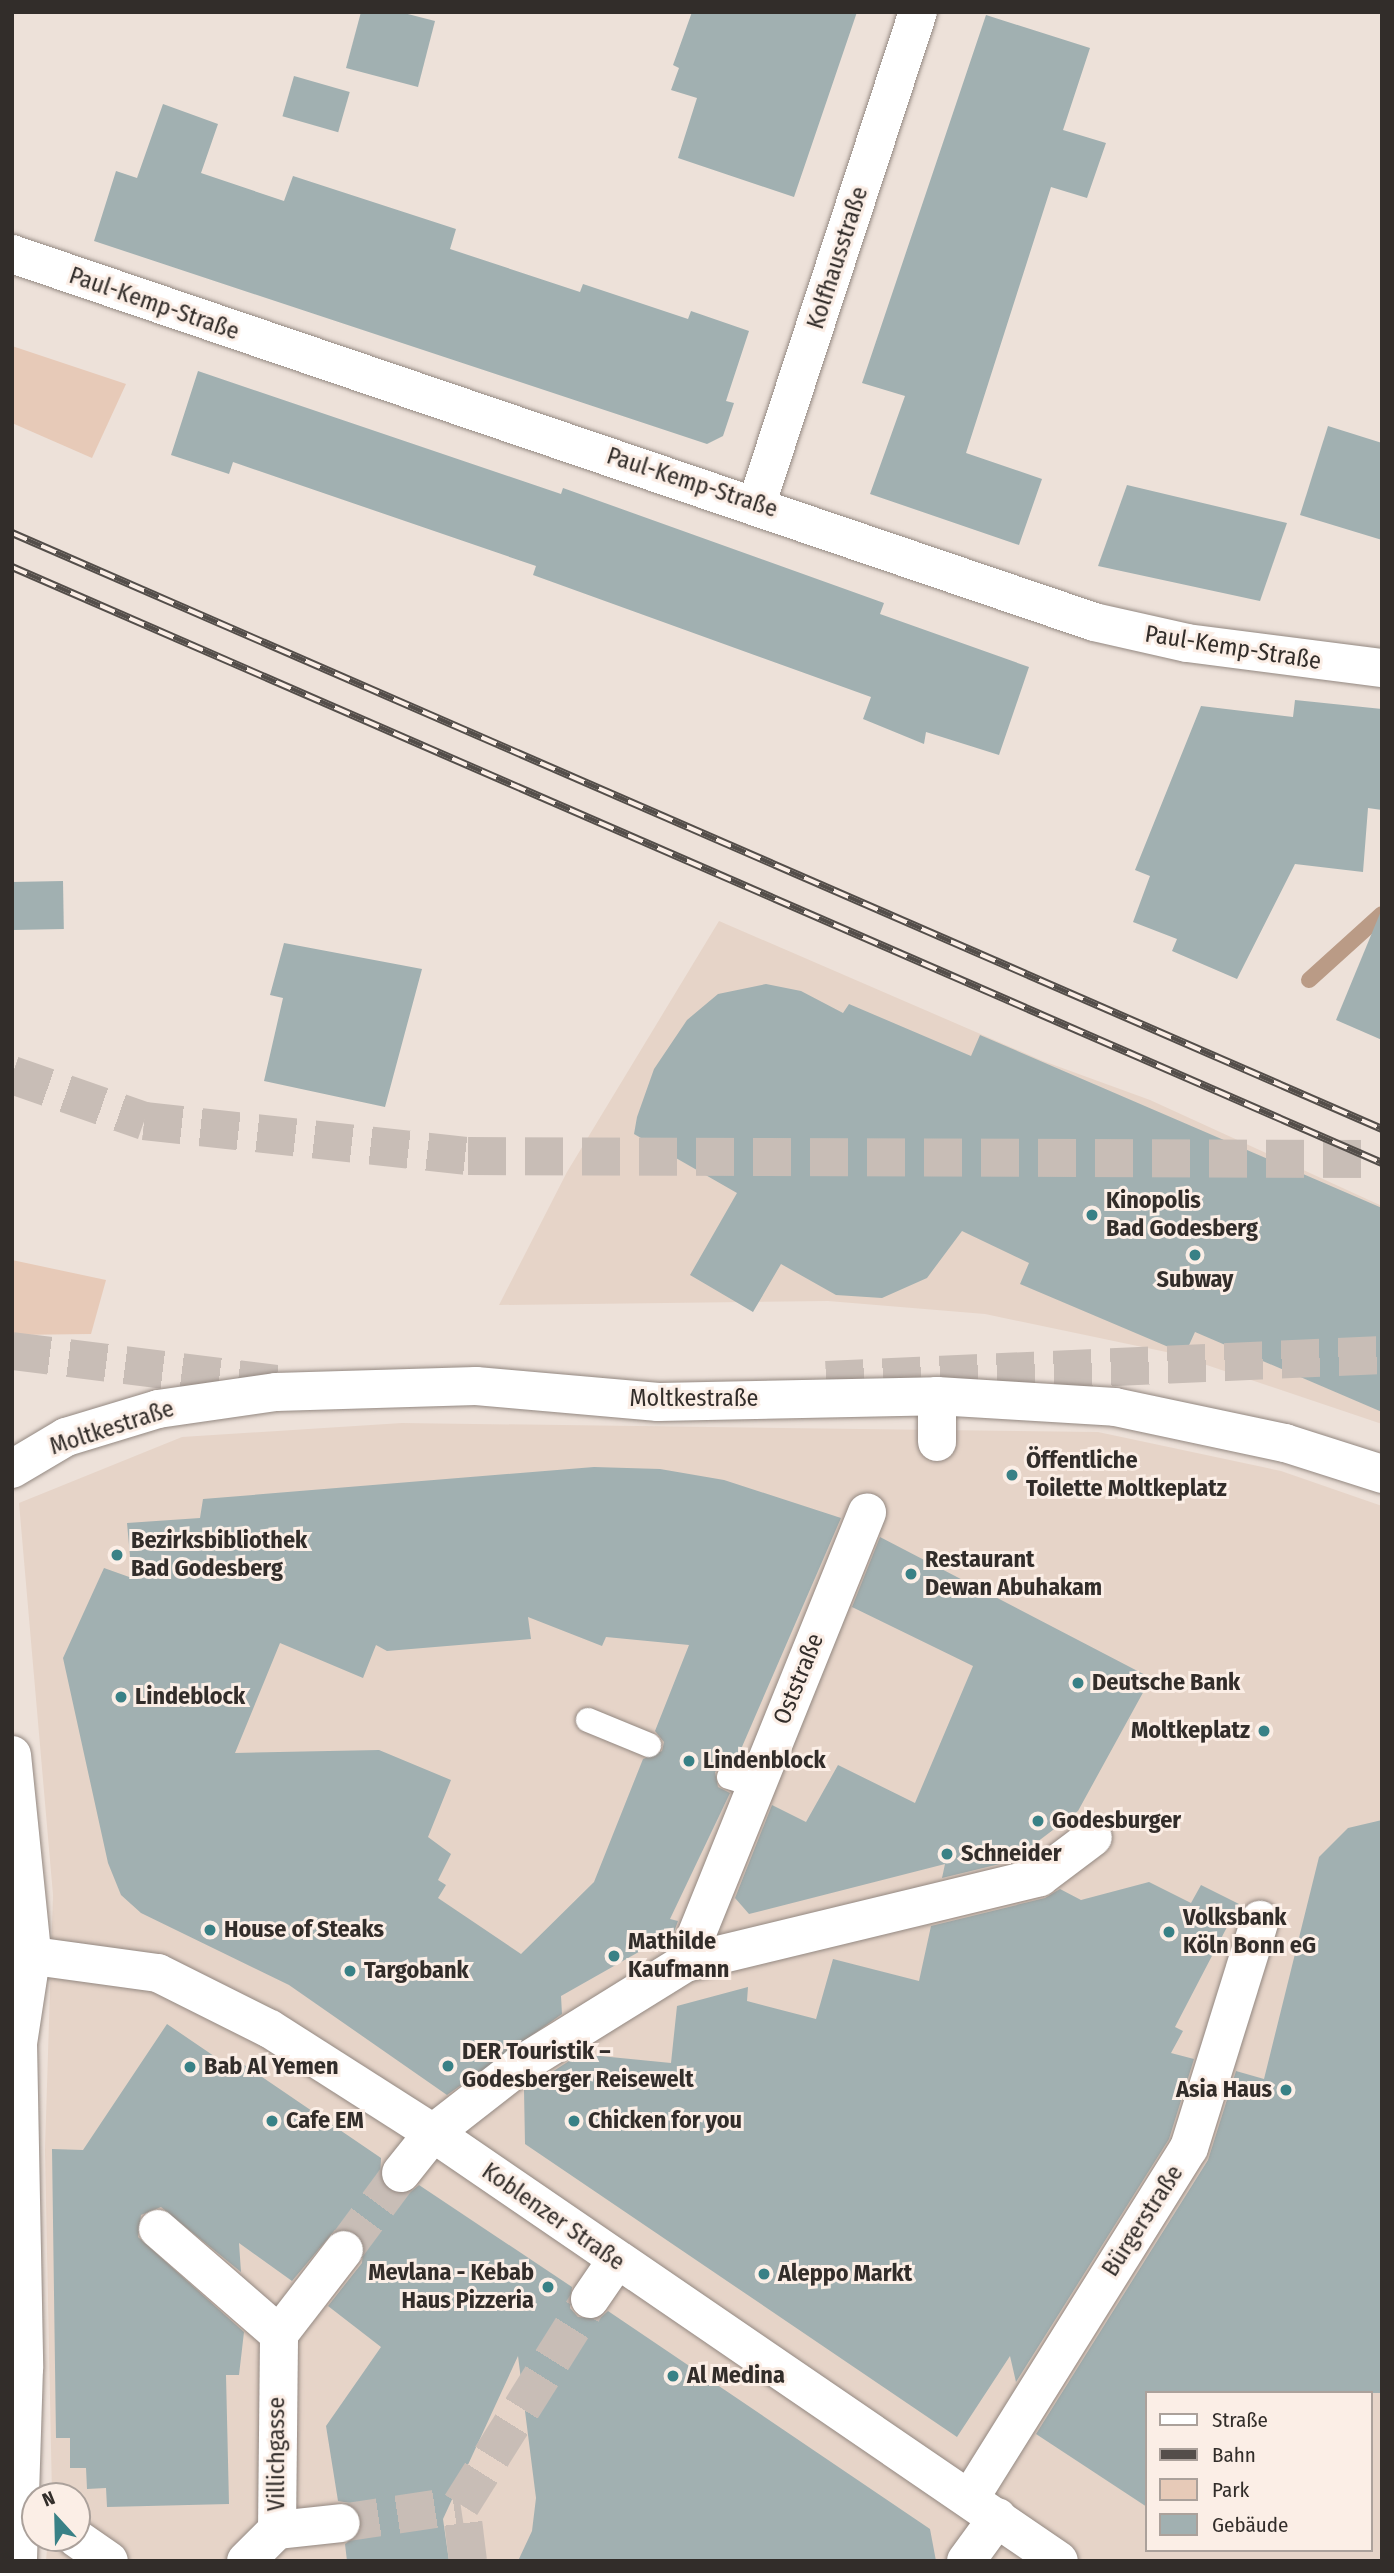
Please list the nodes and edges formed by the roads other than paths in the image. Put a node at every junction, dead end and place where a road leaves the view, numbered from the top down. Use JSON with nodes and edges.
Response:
{"nodes":[{"id":1,"x":918,"y":12,"type":"edge"},
{"id":2,"x":12,"y":254,"type":"edge"},
{"id":3,"x":757,"y":503,"type":"junction"},
{"id":4,"x":1382,"y":668,"type":"edge"},
{"id":5,"x":937,"y":1396,"type":"junction"},
{"id":6,"x":937,"y":1442,"type":"dead end"},
{"id":7,"x":12,"y":1469,"type":"edge"},
{"id":8,"x":1382,"y":1474,"type":"edge"},
{"id":9,"x":867,"y":1512,"type":"dead end"},
{"id":10,"x":588,"y":1720,"type":"dead end"},
{"id":11,"x":649,"y":1745,"type":"dead end"},
{"id":12,"x":12,"y":1755,"type":"edge"},
{"id":13,"x":1093,"y":1837,"type":"dead end"},
{"id":14,"x":1260,"y":1920,"type":"dead end"},
{"id":15,"x":22,"y":1953,"type":"edge"},
{"id":16,"x":685,"y":1962,"type":"junction"},
{"id":17,"x":433,"y":2133,"type":"junction"},
{"id":18,"x":401,"y":2173,"type":"tunnel mouth"},
{"id":19,"x":158,"y":2230,"type":"dead end"},
{"id":20,"x":344,"y":2250,"type":"tunnel mouth"},
{"id":21,"x":616,"y":2261,"type":"junction"},
{"id":22,"x":590,"y":2299,"type":"tunnel mouth"},
{"id":23,"x":279,"y":2334,"type":"junction"},
{"id":24,"x":20,"y":2502,"type":"edge"},
{"id":25,"x":984,"y":2507,"type":"junction"},
{"id":26,"x":341,"y":2523,"type":"tunnel mouth"},
{"id":27,"x":277,"y":2530,"type":"junction"},
{"id":28,"x":91,"y":2548,"type":"edge"},
{"id":29,"x":18,"y":2561,"type":"edge"},
{"id":30,"x":109,"y":2561,"type":"edge"},
{"id":31,"x":246,"y":2561,"type":"edge"},
{"id":32,"x":966,"y":2561,"type":"edge"},
{"id":33,"x":1059,"y":2561,"type":"edge"}],
"edges":[{"from":1,"to":3,"type":"street","name":"Kolfhausstraße"},
{"from":2,"to":3,"type":"street","name":"Paul-Kemp-Straße"},
{"from":3,"to":4,"type":"street","name":"Paul-Kemp-Straße"},
{"from":5,"to":6,"type":"street"},
{"from":5,"to":7,"type":"street","name":"Moltkestraße"},
{"from":5,"to":8,"type":"street","name":"Moltkestraße"},
{"from":9,"to":16,"type":"street","name":"Oststraße"},
{"from":10,"to":11,"type":"lane"},
{"from":12,"to":15,"type":"street"},
{"from":13,"to":16,"type":"street"},
{"from":14,"to":25,"type":"street","name":"Bürgerstraße"},
{"from":15,"to":17,"type":"street","name":"Koblenzer Straße"},
{"from":15,"to":24,"type":"street"},
{"from":16,"to":17,"type":"street"},
{"from":17,"to":18,"type":"street"},
{"from":17,"to":21,"type":"street","name":"Koblenzer Straße"},
{"from":19,"to":23,"type":"street"},
{"from":20,"to":23,"type":"street"},
{"from":21,"to":22,"type":"street"},
{"from":21,"to":25,"type":"street","name":"Koblenzer Straße"},
{"from":23,"to":27,"type":"street","name":"Villichgasse"},
{"from":24,"to":29,"type":"street"},
{"from":25,"to":32,"type":"street","name":"Bürgerstraße"},
{"from":25,"to":33,"type":"street","name":"Koblenzer Straße"},
{"from":26,"to":27,"type":"street"},
{"from":27,"to":31,"type":"street","name":"Villichgasse"},
{"from":28,"to":30,"type":"street"}]}
